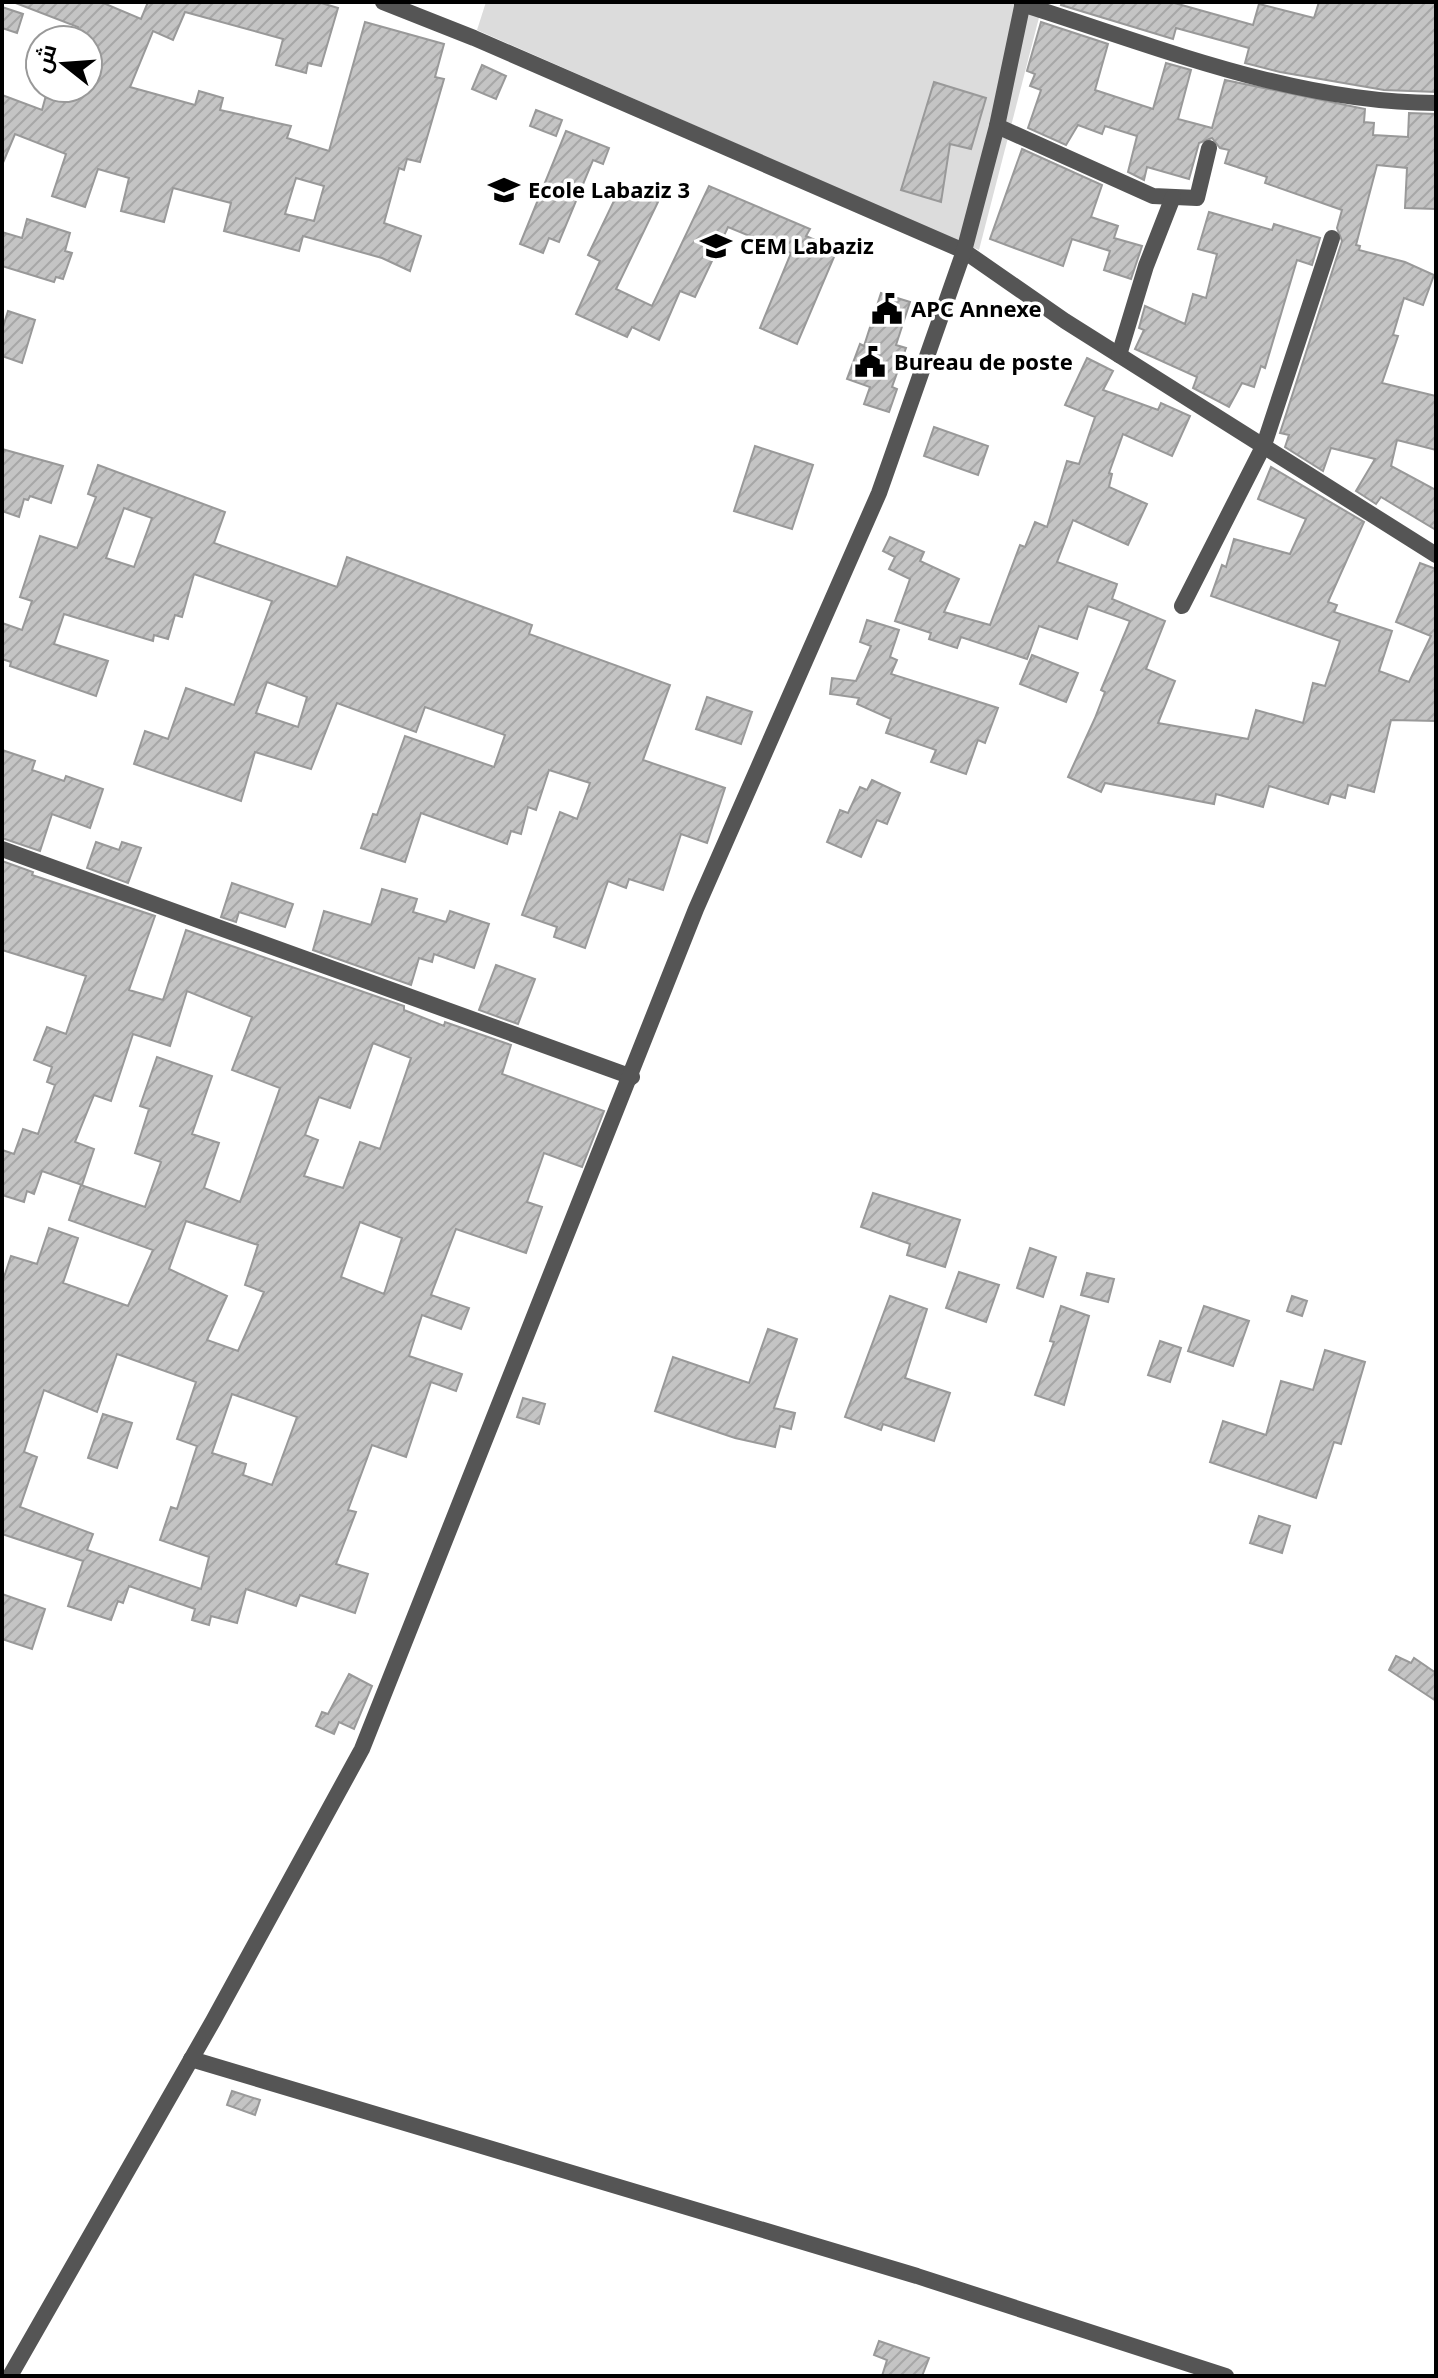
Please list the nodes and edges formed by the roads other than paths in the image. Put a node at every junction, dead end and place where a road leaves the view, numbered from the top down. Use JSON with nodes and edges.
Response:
{"nodes":[{"id":1,"x":383,"y":2,"type":"edge"},
{"id":2,"x":1023,"y":3,"type":"edge"},
{"id":3,"x":1436,"y":103,"type":"edge"},
{"id":4,"x":997,"y":126,"type":"junction"},
{"id":5,"x":1209,"y":148,"type":"dead end"},
{"id":6,"x":1173,"y":197,"type":"junction"},
{"id":7,"x":1332,"y":238,"type":"dead end"},
{"id":8,"x":964,"y":251,"type":"junction"},
{"id":9,"x":1119,"y":355,"type":"junction"},
{"id":10,"x":1264,"y":445,"type":"junction"},
{"id":11,"x":1436,"y":555,"type":"edge"},
{"id":12,"x":1182,"y":606,"type":"dead end"},
{"id":13,"x":2,"y":849,"type":"edge"},
{"id":14,"x":632,"y":1077,"type":"junction"},
{"id":15,"x":191,"y":2059,"type":"junction"},
{"id":16,"x":10,"y":2376,"type":"edge"},
{"id":17,"x":1226,"y":2376,"type":"edge"}],
"edges":[{"from":1,"to":8,"type":"street"},
{"from":2,"to":3,"type":"street"},
{"from":2,"to":4,"type":"street"},
{"from":4,"to":6,"type":"street"},
{"from":4,"to":8,"type":"street"},
{"from":5,"to":6,"type":"street"},
{"from":6,"to":9,"type":"street"},
{"from":7,"to":10,"type":"street"},
{"from":8,"to":9,"type":"street"},
{"from":8,"to":14,"type":"street"},
{"from":9,"to":10,"type":"street"},
{"from":10,"to":11,"type":"street"},
{"from":10,"to":12,"type":"street"},
{"from":13,"to":14,"type":"street"},
{"from":14,"to":15,"type":"street"},
{"from":15,"to":16,"type":"street"},
{"from":15,"to":17,"type":"street"}]}
